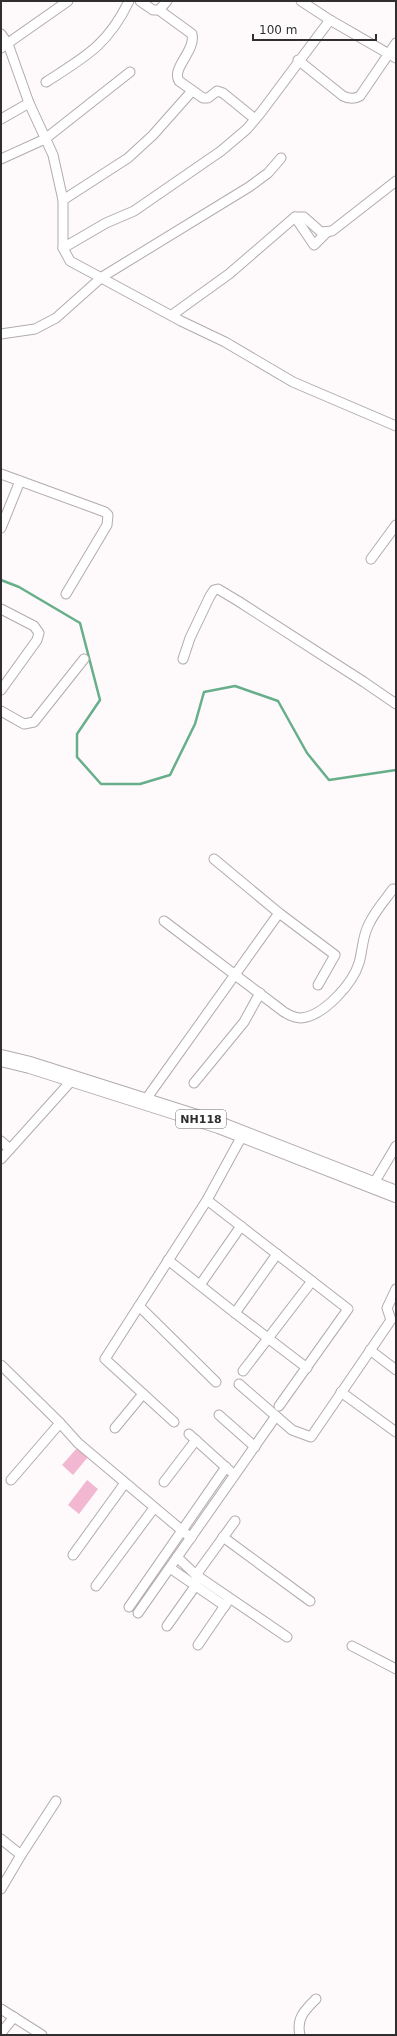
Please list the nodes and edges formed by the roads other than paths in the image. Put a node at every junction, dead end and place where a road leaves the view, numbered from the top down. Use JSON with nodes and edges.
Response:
{"nodes":[{"id":1,"x":68,"y":1,"type":"edge"},
{"id":2,"x":129,"y":1,"type":"edge"},
{"id":3,"x":140,"y":1,"type":"edge"},
{"id":4,"x":167,"y":1,"type":"edge"},
{"id":5,"x":301,"y":1,"type":"edge"},
{"id":6,"x":159,"y":10,"type":"junction"},
{"id":7,"x":330,"y":20,"type":"junction"},
{"id":8,"x":1,"y":34,"type":"edge"},
{"id":9,"x":396,"y":43,"type":"edge"},
{"id":10,"x":4,"y":46,"type":"edge"},
{"id":11,"x":392,"y":56,"type":"edge"},
{"id":12,"x":298,"y":60,"type":"junction"},
{"id":13,"x":130,"y":72,"type":"dead end"},
{"id":14,"x":46,"y":82,"type":"dead end"},
{"id":15,"x":192,"y":91,"type":"junction"},
{"id":16,"x":29,"y":103,"type":"junction"},
{"id":17,"x":1,"y":119,"type":"edge"},
{"id":18,"x":255,"y":119,"type":"junction"},
{"id":19,"x":45,"y":139,"type":"junction"},
{"id":20,"x":281,"y":158,"type":"dead end"},
{"id":21,"x":1,"y":159,"type":"edge"},
{"id":22,"x":396,"y":181,"type":"edge"},
{"id":23,"x":63,"y":200,"type":"junction"},
{"id":24,"x":295,"y":217,"type":"junction"},
{"id":25,"x":327,"y":232,"type":"junction"},
{"id":26,"x":63,"y":248,"type":"junction"},
{"id":27,"x":102,"y":277,"type":"junction"},
{"id":28,"x":172,"y":315,"type":"junction"},
{"id":29,"x":1,"y":334,"type":"edge"},
{"id":30,"x":396,"y":426,"type":"edge"},
{"id":31,"x":1,"y":474,"type":"edge"},
{"id":32,"x":20,"y":481,"type":"junction"},
{"id":33,"x":396,"y":525,"type":"edge"},
{"id":34,"x":1,"y":528,"type":"edge"},
{"id":35,"x":371,"y":559,"type":"dead end"},
{"id":36,"x":66,"y":594,"type":"dead end"},
{"id":37,"x":1,"y":609,"type":"edge"},
{"id":38,"x":84,"y":659,"type":"dead end"},
{"id":39,"x":183,"y":659,"type":"dead end"},
{"id":40,"x":1,"y":690,"type":"edge"},
{"id":41,"x":396,"y":704,"type":"edge"},
{"id":42,"x":1,"y":711,"type":"edge"},
{"id":43,"x":214,"y":859,"type":"dead end"},
{"id":44,"x":393,"y":889,"type":"dead end"},
{"id":45,"x":279,"y":913,"type":"junction"},
{"id":46,"x":164,"y":921,"type":"dead end"},
{"id":47,"x":235,"y":974,"type":"junction"},
{"id":48,"x":318,"y":985,"type":"dead end"},
{"id":49,"x":260,"y":993,"type":"junction"},
{"id":50,"x":1,"y":1051,"type":"edge"},
{"id":51,"x":1,"y":1058,"type":"edge"},
{"id":52,"x":73,"y":1079,"type":"junction"},
{"id":53,"x":194,"y":1083,"type":"dead end"},
{"id":54,"x":149,"y":1095,"type":"junction"},
{"id":55,"x":243,"y":1134,"type":"junction"},
{"id":56,"x":1,"y":1141,"type":"edge"},
{"id":57,"x":396,"y":1146,"type":"edge"},
{"id":58,"x":10,"y":1149,"type":"junction"},
{"id":59,"x":1,"y":1160,"type":"edge"},
{"id":60,"x":376,"y":1178,"type":"junction"},
{"id":61,"x":396,"y":1186,"type":"edge"},
{"id":62,"x":396,"y":1194,"type":"edge"},
{"id":63,"x":207,"y":1200,"type":"junction"},
{"id":64,"x":241,"y":1226,"type":"junction"},
{"id":65,"x":277,"y":1254,"type":"junction"},
{"id":66,"x":168,"y":1260,"type":"junction"},
{"id":67,"x":312,"y":1281,"type":"junction"},
{"id":68,"x":200,"y":1285,"type":"junction"},
{"id":69,"x":396,"y":1289,"type":"edge"},
{"id":70,"x":138,"y":1306,"type":"junction"},
{"id":71,"x":235,"y":1312,"type":"junction"},
{"id":72,"x":269,"y":1338,"type":"junction"},
{"id":73,"x":370,"y":1350,"type":"junction"},
{"id":74,"x":1,"y":1366,"type":"edge"},
{"id":75,"x":307,"y":1368,"type":"junction"},
{"id":76,"x":396,"y":1370,"type":"edge"},
{"id":77,"x":243,"y":1371,"type":"dead end"},
{"id":78,"x":216,"y":1382,"type":"dead end"},
{"id":79,"x":239,"y":1384,"type":"dead end"},
{"id":80,"x":341,"y":1392,"type":"junction"},
{"id":81,"x":143,"y":1394,"type":"junction"},
{"id":82,"x":279,"y":1406,"type":"dead end"},
{"id":83,"x":219,"y":1415,"type":"dead end"},
{"id":84,"x":276,"y":1416,"type":"junction"},
{"id":85,"x":174,"y":1422,"type":"dead end"},
{"id":86,"x":60,"y":1423,"type":"junction"},
{"id":87,"x":115,"y":1428,"type":"dead end"},
{"id":88,"x":396,"y":1432,"type":"edge"},
{"id":89,"x":255,"y":1447,"type":"junction"},
{"id":90,"x":226,"y":1467,"type":"junction"},
{"id":91,"x":235,"y":1475,"type":"junction"},
{"id":92,"x":11,"y":1480,"type":"dead end"},
{"id":93,"x":164,"y":1482,"type":"dead end"},
{"id":94,"x":126,"y":1483,"type":"junction"},
{"id":95,"x":154,"y":1508,"type":"junction"},
{"id":96,"x":235,"y":1521,"type":"dead end"},
{"id":97,"x":182,"y":1531,"type":"junction"},
{"id":98,"x":223,"y":1537,"type":"junction"},
{"id":99,"x":190,"y":1538,"type":"junction"},
{"id":100,"x":74,"y":1555,"type":"dead end"},
{"id":101,"x":177,"y":1557,"type":"junction"},
{"id":102,"x":170,"y":1568,"type":"junction"},
{"id":103,"x":196,"y":1575,"type":"junction"},
{"id":104,"x":196,"y":1585,"type":"junction"},
{"id":105,"x":96,"y":1586,"type":"dead end"},
{"id":106,"x":310,"y":1601,"type":"dead end"},
{"id":107,"x":228,"y":1602,"type":"junction"},
{"id":108,"x":129,"y":1607,"type":"dead end"},
{"id":109,"x":138,"y":1613,"type":"dead end"},
{"id":110,"x":167,"y":1626,"type":"dead end"},
{"id":111,"x":287,"y":1637,"type":"dead end"},
{"id":112,"x":198,"y":1645,"type":"dead end"},
{"id":113,"x":352,"y":1646,"type":"dead end"},
{"id":114,"x":396,"y":1669,"type":"edge"},
{"id":115,"x":56,"y":1801,"type":"dead end"},
{"id":116,"x":1,"y":1839,"type":"edge"},
{"id":117,"x":21,"y":1855,"type":"junction"},
{"id":118,"x":2,"y":1886,"type":"edge"},
{"id":119,"x":316,"y":1999,"type":"dead end"},
{"id":120,"x":1,"y":2009,"type":"edge"},
{"id":121,"x":14,"y":2018,"type":"junction"},
{"id":122,"x":1,"y":2033,"type":"edge"},
{"id":123,"x":40,"y":2034,"type":"edge"},
{"id":124,"x":300,"y":2035,"type":"edge"}],
"edges":[{"from":1,"to":10,"type":"street"},
{"from":2,"to":14,"type":"street"},
{"from":3,"to":6,"type":"street"},
{"from":4,"to":6,"type":"street"},
{"from":5,"to":7,"type":"street"},
{"from":6,"to":15,"type":"street"},
{"from":7,"to":11,"type":"street"},
{"from":7,"to":12,"type":"street"},
{"from":8,"to":10,"type":"street"},
{"from":9,"to":11,"type":"street"},
{"from":10,"to":16,"type":"street"},
{"from":11,"to":12,"type":"street"},
{"from":12,"to":18,"type":"street"},
{"from":13,"to":19,"type":"street"},
{"from":15,"to":18,"type":"street"},
{"from":15,"to":23,"type":"street"},
{"from":16,"to":17,"type":"street"},
{"from":16,"to":19,"type":"street"},
{"from":18,"to":26,"type":"street"},
{"from":19,"to":21,"type":"street"},
{"from":19,"to":23,"type":"street"},
{"from":20,"to":27,"type":"street"},
{"from":22,"to":25,"type":"street"},
{"from":23,"to":26,"type":"street"},
{"from":24,"to":25,"type":"street"},
{"from":24,"to":25,"type":"street"},
{"from":24,"to":28,"type":"street"},
{"from":26,"to":27,"type":"street"},
{"from":27,"to":28,"type":"street"},
{"from":27,"to":29,"type":"street"},
{"from":28,"to":30,"type":"street"},
{"from":31,"to":32,"type":"street"},
{"from":32,"to":34,"type":"street"},
{"from":32,"to":36,"type":"street"},
{"from":33,"to":35,"type":"street"},
{"from":37,"to":40,"type":"street"},
{"from":38,"to":42,"type":"street"},
{"from":39,"to":41,"type":"street"},
{"from":43,"to":45,"type":"street"},
{"from":44,"to":49,"type":"street"},
{"from":45,"to":47,"type":"street"},
{"from":45,"to":48,"type":"street"},
{"from":46,"to":47,"type":"street"},
{"from":47,"to":49,"type":"street"},
{"from":47,"to":54,"type":"street"},
{"from":49,"to":53,"type":"street"},
{"from":50,"to":54,"type":"highway","number":"NH118"},
{"from":51,"to":52,"type":"highway","number":"NH118"},
{"from":52,"to":55,"type":"highway","number":"NH118"},
{"from":52,"to":58,"type":"street"},
{"from":54,"to":60,"type":"highway","number":"NH118"},
{"from":55,"to":62,"type":"highway","number":"NH118"},
{"from":55,"to":63,"type":"street"},
{"from":56,"to":58,"type":"street"},
{"from":57,"to":60,"type":"street"},
{"from":58,"to":59,"type":"street"},
{"from":60,"to":61,"type":"highway","number":"NH118"},
{"from":63,"to":64,"type":"street"},
{"from":63,"to":66,"type":"street"},
{"from":64,"to":65,"type":"street"},
{"from":64,"to":68,"type":"street"},
{"from":65,"to":67,"type":"street"},
{"from":65,"to":71,"type":"street"},
{"from":66,"to":68,"type":"street"},
{"from":66,"to":70,"type":"street"},
{"from":67,"to":72,"type":"street"},
{"from":67,"to":75,"type":"street"},
{"from":68,"to":71,"type":"street"},
{"from":69,"to":73,"type":"street"},
{"from":70,"to":78,"type":"street"},
{"from":70,"to":81,"type":"street"},
{"from":71,"to":72,"type":"street"},
{"from":72,"to":75,"type":"street"},
{"from":72,"to":77,"type":"street"},
{"from":73,"to":76,"type":"street"},
{"from":73,"to":80,"type":"street"},
{"from":74,"to":86,"type":"street"},
{"from":75,"to":82,"type":"street"},
{"from":79,"to":84,"type":"street"},
{"from":80,"to":84,"type":"street"},
{"from":80,"to":88,"type":"street"},
{"from":81,"to":85,"type":"street"},
{"from":81,"to":87,"type":"street"},
{"from":83,"to":89,"type":"street"},
{"from":84,"to":89,"type":"street"},
{"from":86,"to":92,"type":"street"},
{"from":86,"to":94,"type":"street"},
{"from":89,"to":91,"type":"street"},
{"from":90,"to":91,"type":"street"},
{"from":90,"to":93,"type":"street"},
{"from":90,"to":97,"type":"street"},
{"from":91,"to":99,"type":"street"},
{"from":94,"to":95,"type":"street"},
{"from":94,"to":100,"type":"street"},
{"from":95,"to":97,"type":"street"},
{"from":95,"to":105,"type":"street"},
{"from":96,"to":98,"type":"street"},
{"from":97,"to":99,"type":"street"},
{"from":97,"to":108,"type":"street"},
{"from":98,"to":103,"type":"street"},
{"from":98,"to":106,"type":"street"},
{"from":99,"to":101,"type":"street"},
{"from":101,"to":102,"type":"street"},
{"from":101,"to":103,"type":"street"},
{"from":102,"to":104,"type":"street"},
{"from":102,"to":109,"type":"street"},
{"from":103,"to":104,"type":"street"},
{"from":103,"to":107,"type":"street"},
{"from":104,"to":107,"type":"street"},
{"from":104,"to":110,"type":"street"},
{"from":107,"to":111,"type":"street"},
{"from":107,"to":112,"type":"street"},
{"from":113,"to":114,"type":"street"},
{"from":115,"to":117,"type":"street"},
{"from":116,"to":117,"type":"street"},
{"from":117,"to":118,"type":"street"},
{"from":119,"to":124,"type":"street"},
{"from":120,"to":121,"type":"street"},
{"from":121,"to":122,"type":"street"},
{"from":121,"to":123,"type":"street"}]}
